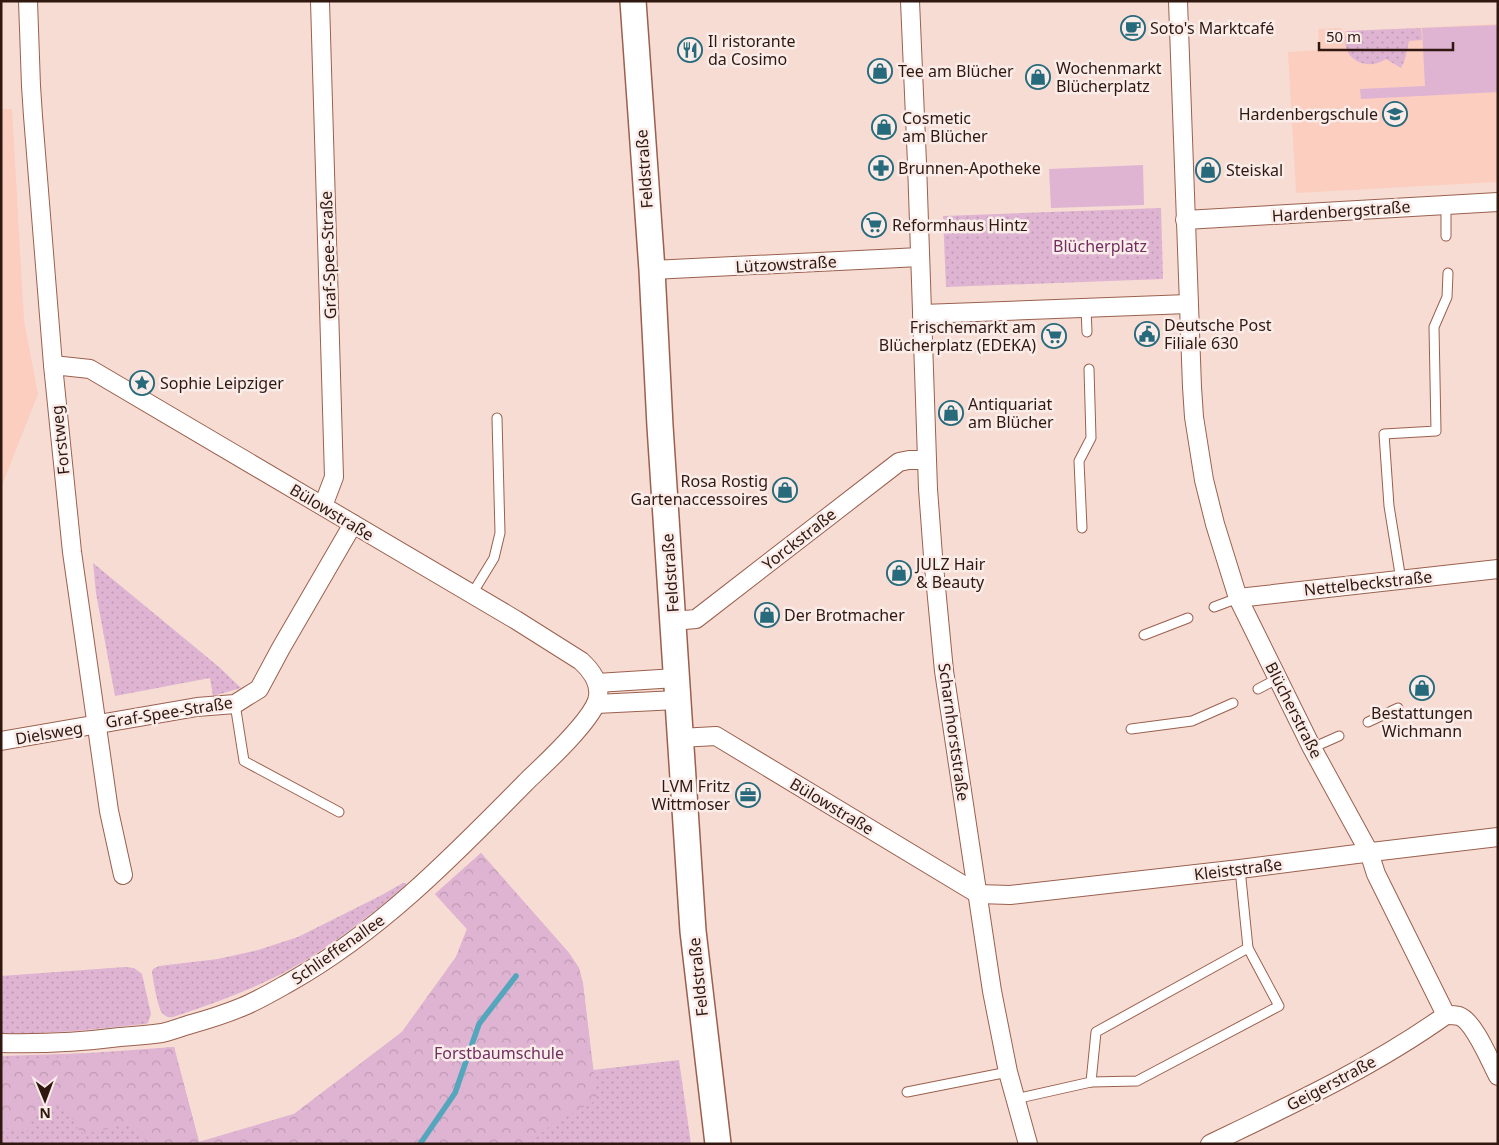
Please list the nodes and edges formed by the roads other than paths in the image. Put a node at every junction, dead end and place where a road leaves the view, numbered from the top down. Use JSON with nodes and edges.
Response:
{"nodes":[{"id":1,"x":28,"y":1,"type":"edge"},
{"id":2,"x":320,"y":1,"type":"edge"},
{"id":3,"x":633,"y":1,"type":"edge"},
{"id":4,"x":910,"y":1,"type":"edge"},
{"id":5,"x":1178,"y":1,"type":"edge"},
{"id":6,"x":1498,"y":202,"type":"edge"},
{"id":7,"x":1446,"y":204,"type":"junction"},
{"id":8,"x":1185,"y":220,"type":"junction"},
{"id":9,"x":1446,"y":236,"type":"dead end"},
{"id":10,"x":920,"y":257,"type":"junction"},
{"id":11,"x":652,"y":270,"type":"junction"},
{"id":12,"x":1448,"y":273,"type":"dead end"},
{"id":13,"x":1188,"y":304,"type":"junction"},
{"id":14,"x":1086,"y":308,"type":"junction"},
{"id":15,"x":922,"y":314,"type":"junction"},
{"id":16,"x":1087,"y":332,"type":"dead end"},
{"id":17,"x":53,"y":365,"type":"junction"},
{"id":18,"x":1088,"y":369,"type":"dead end"},
{"id":19,"x":496,"y":418,"type":"dead end"},
{"id":20,"x":926,"y":460,"type":"junction"},
{"id":21,"x":323,"y":506,"type":"junction"},
{"id":22,"x":353,"y":524,"type":"junction"},
{"id":23,"x":1082,"y":528,"type":"dead end"},
{"id":24,"x":1498,"y":569,"type":"edge"},
{"id":25,"x":1400,"y":580,"type":"junction"},
{"id":26,"x":472,"y":594,"type":"junction"},
{"id":27,"x":1238,"y":598,"type":"junction"},
{"id":28,"x":1214,"y":607,"type":"dead end"},
{"id":29,"x":1188,"y":618,"type":"dead end"},
{"id":30,"x":673,"y":621,"type":"junction"},
{"id":31,"x":1144,"y":635,"type":"dead end"},
{"id":32,"x":1278,"y":679,"type":"junction"},
{"id":33,"x":598,"y":683,"type":"junction"},
{"id":34,"x":677,"y":689,"type":"junction"},
{"id":35,"x":1258,"y":689,"type":"dead end"},
{"id":36,"x":1233,"y":703,"type":"dead end"},
{"id":37,"x":235,"y":704,"type":"junction"},
{"id":38,"x":596,"y":704,"type":"junction"},
{"id":39,"x":1398,"y":708,"type":"dead end"},
{"id":40,"x":1368,"y":722,"type":"dead end"},
{"id":41,"x":96,"y":724,"type":"junction"},
{"id":42,"x":1131,"y":730,"type":"dead end"},
{"id":43,"x":1339,"y":736,"type":"dead end"},
{"id":44,"x":680,"y":738,"type":"junction"},
{"id":45,"x":1,"y":741,"type":"edge"},
{"id":46,"x":1312,"y":748,"type":"junction"},
{"id":47,"x":339,"y":812,"type":"dead end"},
{"id":48,"x":1498,"y":837,"type":"edge"},
{"id":49,"x":1369,"y":852,"type":"junction"},
{"id":50,"x":1240,"y":869,"type":"junction"},
{"id":51,"x":123,"y":875,"type":"dead end"},
{"id":52,"x":978,"y":894,"type":"junction"},
{"id":53,"x":1248,"y":948,"type":"junction"},
{"id":54,"x":1446,"y":1015,"type":"junction"},
{"id":55,"x":1,"y":1043,"type":"edge"},
{"id":56,"x":1008,"y":1072,"type":"junction"},
{"id":57,"x":1498,"y":1076,"type":"edge"},
{"id":58,"x":1091,"y":1082,"type":"junction"},
{"id":59,"x":907,"y":1092,"type":"dead end"},
{"id":60,"x":1015,"y":1099,"type":"junction"},
{"id":61,"x":718,"y":1144,"type":"edge"},
{"id":62,"x":1028,"y":1144,"type":"edge"},
{"id":63,"x":1210,"y":1144,"type":"edge"}],
"edges":[{"from":1,"to":17,"type":"street","name":"Forstweg"},
{"from":2,"to":21,"type":"street","name":"Graf-Spee-Straße"},
{"from":3,"to":11,"type":"street","name":"Feldstraße"},
{"from":4,"to":10,"type":"street"},
{"from":5,"to":8,"type":"street"},
{"from":6,"to":7,"type":"street","name":"Hardenbergstraße"},
{"from":7,"to":8,"type":"street","name":"Hardenbergstraße"},
{"from":7,"to":9,"type":"lane"},
{"from":8,"to":13,"type":"street"},
{"from":10,"to":11,"type":"street","name":"Lützowstraße"},
{"from":10,"to":15,"type":"street"},
{"from":11,"to":30,"type":"street","name":"Feldstraße"},
{"from":12,"to":25,"type":"lane"},
{"from":13,"to":14,"type":"street"},
{"from":13,"to":27,"type":"street","name":"Blücherstraße"},
{"from":14,"to":15,"type":"street"},
{"from":14,"to":16,"type":"lane"},
{"from":15,"to":20,"type":"street","name":"Scharnhorststraße"},
{"from":17,"to":21,"type":"street","name":"Bülowstraße"},
{"from":17,"to":41,"type":"street","name":"Forstweg"},
{"from":18,"to":23,"type":"lane"},
{"from":19,"to":26,"type":"lane"},
{"from":20,"to":30,"type":"street","name":"Yorckstraße"},
{"from":20,"to":52,"type":"street","name":"Scharnhorststraße"},
{"from":21,"to":22,"type":"street","name":"Bülowstraße"},
{"from":22,"to":26,"type":"street","name":"Bülowstraße"},
{"from":22,"to":37,"type":"street","name":"Graf-Spee-Straße"},
{"from":24,"to":25,"type":"street","name":"Nettelbeckstraße"},
{"from":25,"to":27,"type":"street","name":"Nettelbeckstraße"},
{"from":26,"to":33,"type":"street","name":"Bülowstraße"},
{"from":27,"to":28,"type":"lane"},
{"from":27,"to":32,"type":"street","name":"Blücherstraße"},
{"from":29,"to":31,"type":"lane"},
{"from":30,"to":34,"type":"street","name":"Feldstraße"},
{"from":32,"to":35,"type":"lane"},
{"from":32,"to":46,"type":"street","name":"Blücherstraße"},
{"from":33,"to":34,"type":"street"},
{"from":33,"to":38,"type":"street"},
{"from":34,"to":38,"type":"street"},
{"from":34,"to":44,"type":"street","name":"Feldstraße"},
{"from":36,"to":42,"type":"lane"},
{"from":37,"to":41,"type":"street","name":"Graf-Spee-Straße"},
{"from":37,"to":47,"type":"lane"},
{"from":38,"to":55,"type":"street","name":"Schlieffenallee"},
{"from":39,"to":40,"type":"lane"},
{"from":41,"to":45,"type":"street","name":"Dielsweg"},
{"from":41,"to":51,"type":"street","name":"Forstweg"},
{"from":43,"to":46,"type":"lane"},
{"from":44,"to":52,"type":"street","name":"Bülowstraße"},
{"from":44,"to":61,"type":"street","name":"Feldstraße"},
{"from":46,"to":49,"type":"street","name":"Blücherstraße"},
{"from":48,"to":49,"type":"street","name":"Kleiststraße"},
{"from":49,"to":50,"type":"street","name":"Kleiststraße"},
{"from":49,"to":54,"type":"street","name":"Blücherstraße"},
{"from":50,"to":52,"type":"street","name":"Kleiststraße"},
{"from":50,"to":53,"type":"lane"},
{"from":52,"to":56,"type":"street","name":"Scharnhorststraße"},
{"from":53,"to":58,"type":"lane"},
{"from":53,"to":58,"type":"lane"},
{"from":54,"to":57,"type":"street"},
{"from":54,"to":63,"type":"street","name":"Geigerstraße"},
{"from":56,"to":59,"type":"lane"},
{"from":56,"to":60,"type":"street","name":"Scharnhorststraße"},
{"from":58,"to":60,"type":"lane"},
{"from":60,"to":62,"type":"street","name":"Scharnhorststraße"}]}
